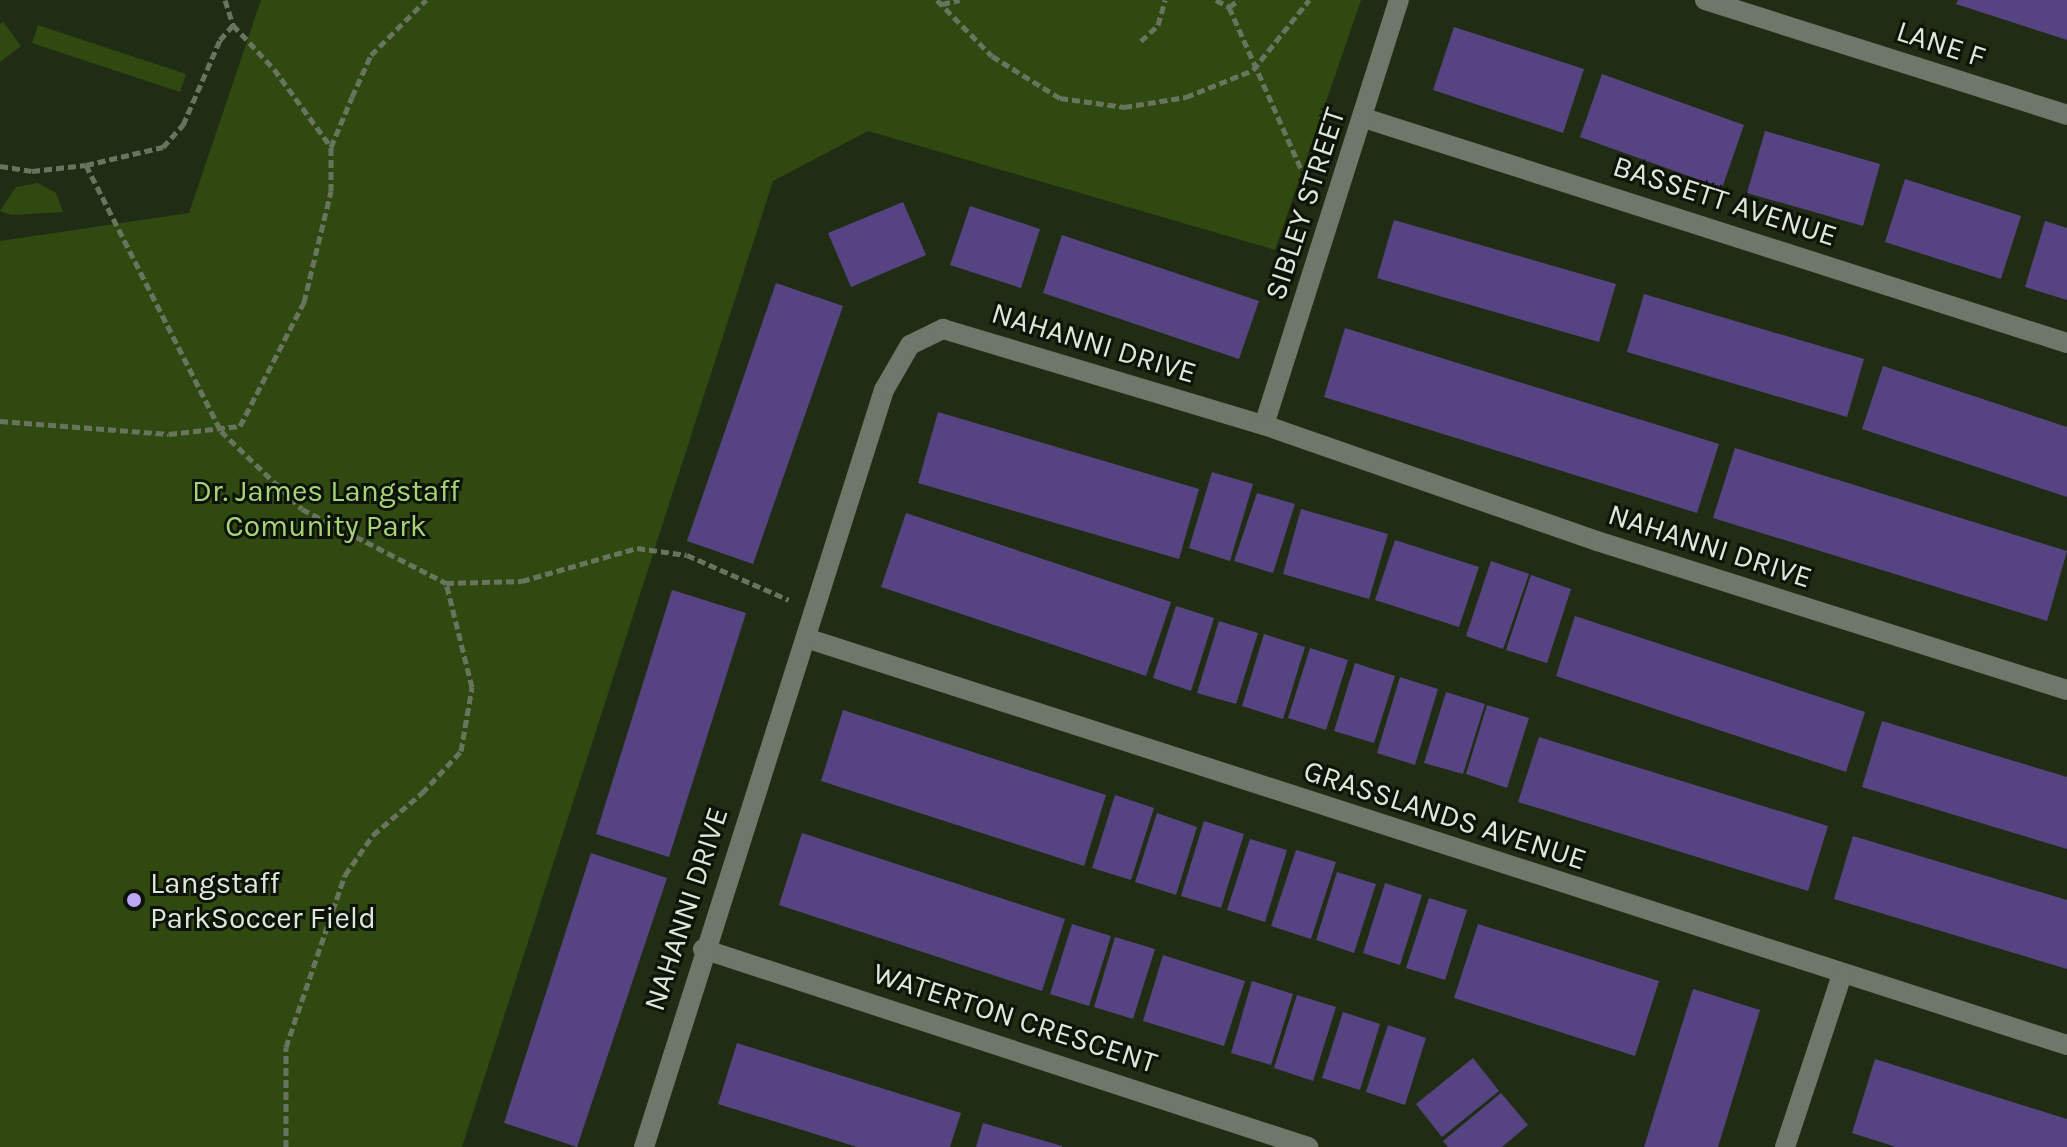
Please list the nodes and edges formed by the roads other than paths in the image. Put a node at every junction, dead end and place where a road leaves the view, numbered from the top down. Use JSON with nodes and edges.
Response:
{"nodes":[{"id":1,"x":1399,"y":0,"type":"edge"},
{"id":2,"x":1705,"y":0,"type":"edge"},
{"id":3,"x":2067,"y":115,"type":"edge"},
{"id":4,"x":1364,"y":118,"type":"junction"},
{"id":5,"x":2067,"y":343,"type":"edge"},
{"id":6,"x":1264,"y":425,"type":"junction"},
{"id":7,"x":806,"y":638,"type":"junction"},
{"id":8,"x":2067,"y":690,"type":"edge"},
{"id":9,"x":703,"y":949,"type":"junction"},
{"id":10,"x":1842,"y":975,"type":"junction"},
{"id":11,"x":2067,"y":1045,"type":"edge"},
{"id":12,"x":644,"y":1147,"type":"edge"},
{"id":13,"x":1308,"y":1147,"type":"edge"},
{"id":14,"x":1785,"y":1147,"type":"edge"}],
"edges":[{"from":1,"to":4,"type":"street","name":"SIBLEY STREET"},
{"from":2,"to":3,"type":"street","name":"LANE F"},
{"from":4,"to":5,"type":"street","name":"BASSETT AVENUE"},
{"from":4,"to":6,"type":"street","name":"SIBLEY STREET"},
{"from":6,"to":7,"type":"street","name":"NAHANNI DRIVE"},
{"from":6,"to":8,"type":"street","name":"NAHANNI DRIVE"},
{"from":7,"to":9,"type":"street","name":"NAHANNI DRIVE"},
{"from":7,"to":10,"type":"street","name":"GRASSLANDS AVENUE"},
{"from":9,"to":12,"type":"street","name":"NAHANNI DRIVE"},
{"from":9,"to":13,"type":"street","name":"WATERTON CRESCENT"},
{"from":10,"to":11,"type":"street","name":"GRASSLANDS AVENUE"},
{"from":10,"to":14,"type":"street"}]}
